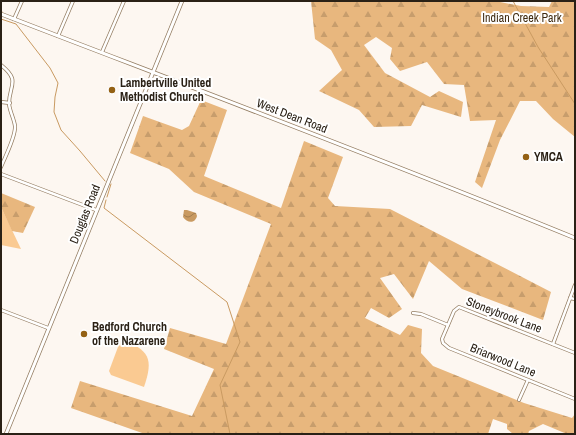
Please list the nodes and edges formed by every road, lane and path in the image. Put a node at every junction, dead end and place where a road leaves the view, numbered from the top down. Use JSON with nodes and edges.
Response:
{"nodes":[{"id":1,"x":22,"y":1,"type":"edge"},
{"id":2,"x":73,"y":1,"type":"edge"},
{"id":3,"x":124,"y":1,"type":"edge"},
{"id":4,"x":182,"y":1,"type":"edge"},
{"id":5,"x":1,"y":14,"type":"edge"},
{"id":6,"x":14,"y":19,"type":"junction"},
{"id":7,"x":58,"y":36,"type":"junction"},
{"id":8,"x":102,"y":52,"type":"junction"},
{"id":9,"x":1,"y":65,"type":"edge"},
{"id":10,"x":153,"y":71,"type":"junction"},
{"id":11,"x":1,"y":102,"type":"edge"},
{"id":12,"x":10,"y":103,"type":"junction"},
{"id":13,"x":1,"y":168,"type":"edge"},
{"id":14,"x":1,"y":174,"type":"edge"},
{"id":15,"x":96,"y":210,"type":"junction"},
{"id":16,"x":575,"y":238,"type":"edge"},
{"id":17,"x":575,"y":285,"type":"edge"},
{"id":18,"x":570,"y":298,"type":"junction"},
{"id":19,"x":575,"y":299,"type":"edge"},
{"id":20,"x":1,"y":310,"type":"edge"},
{"id":21,"x":413,"y":313,"type":"dead end"},
{"id":22,"x":448,"y":324,"type":"junction"},
{"id":23,"x":48,"y":328,"type":"junction"},
{"id":24,"x":553,"y":344,"type":"junction"},
{"id":25,"x":575,"y":353,"type":"edge"},
{"id":26,"x":528,"y":380,"type":"junction"},
{"id":27,"x":575,"y":399,"type":"edge"},
{"id":28,"x":519,"y":400,"type":"dead end"},
{"id":29,"x":6,"y":434,"type":"edge"}],
"edges":[{"from":1,"to":6,"type":"street"},
{"from":2,"to":7,"type":"street"},
{"from":3,"to":8,"type":"street"},
{"from":4,"to":10,"type":"street","name":"Douglas Road"},
{"from":5,"to":6,"type":"street","name":"West Dean Road"},
{"from":6,"to":7,"type":"street","name":"West Dean Road"},
{"from":7,"to":8,"type":"street","name":"West Dean Road"},
{"from":8,"to":10,"type":"street","name":"West Dean Road"},
{"from":9,"to":12,"type":"street"},
{"from":10,"to":15,"type":"street","name":"Douglas Road"},
{"from":10,"to":16,"type":"street","name":"West Dean Road"},
{"from":11,"to":12,"type":"street"},
{"from":12,"to":13,"type":"street"},
{"from":14,"to":15,"type":"street"},
{"from":15,"to":23,"type":"street","name":"Douglas Road"},
{"from":17,"to":18,"type":"street"},
{"from":18,"to":19,"type":"street"},
{"from":18,"to":24,"type":"street"},
{"from":20,"to":23,"type":"street"},
{"from":21,"to":22,"type":"street"},
{"from":22,"to":24,"type":"street","name":"Stoneybrook Lane"},
{"from":22,"to":26,"type":"street","name":"Briarwood Lane"},
{"from":23,"to":29,"type":"street","name":"Douglas Road"},
{"from":24,"to":25,"type":"street","name":"Stoneybrook Lane"},
{"from":26,"to":27,"type":"street","name":"Briarwood Lane"},
{"from":26,"to":28,"type":"street"}]}
